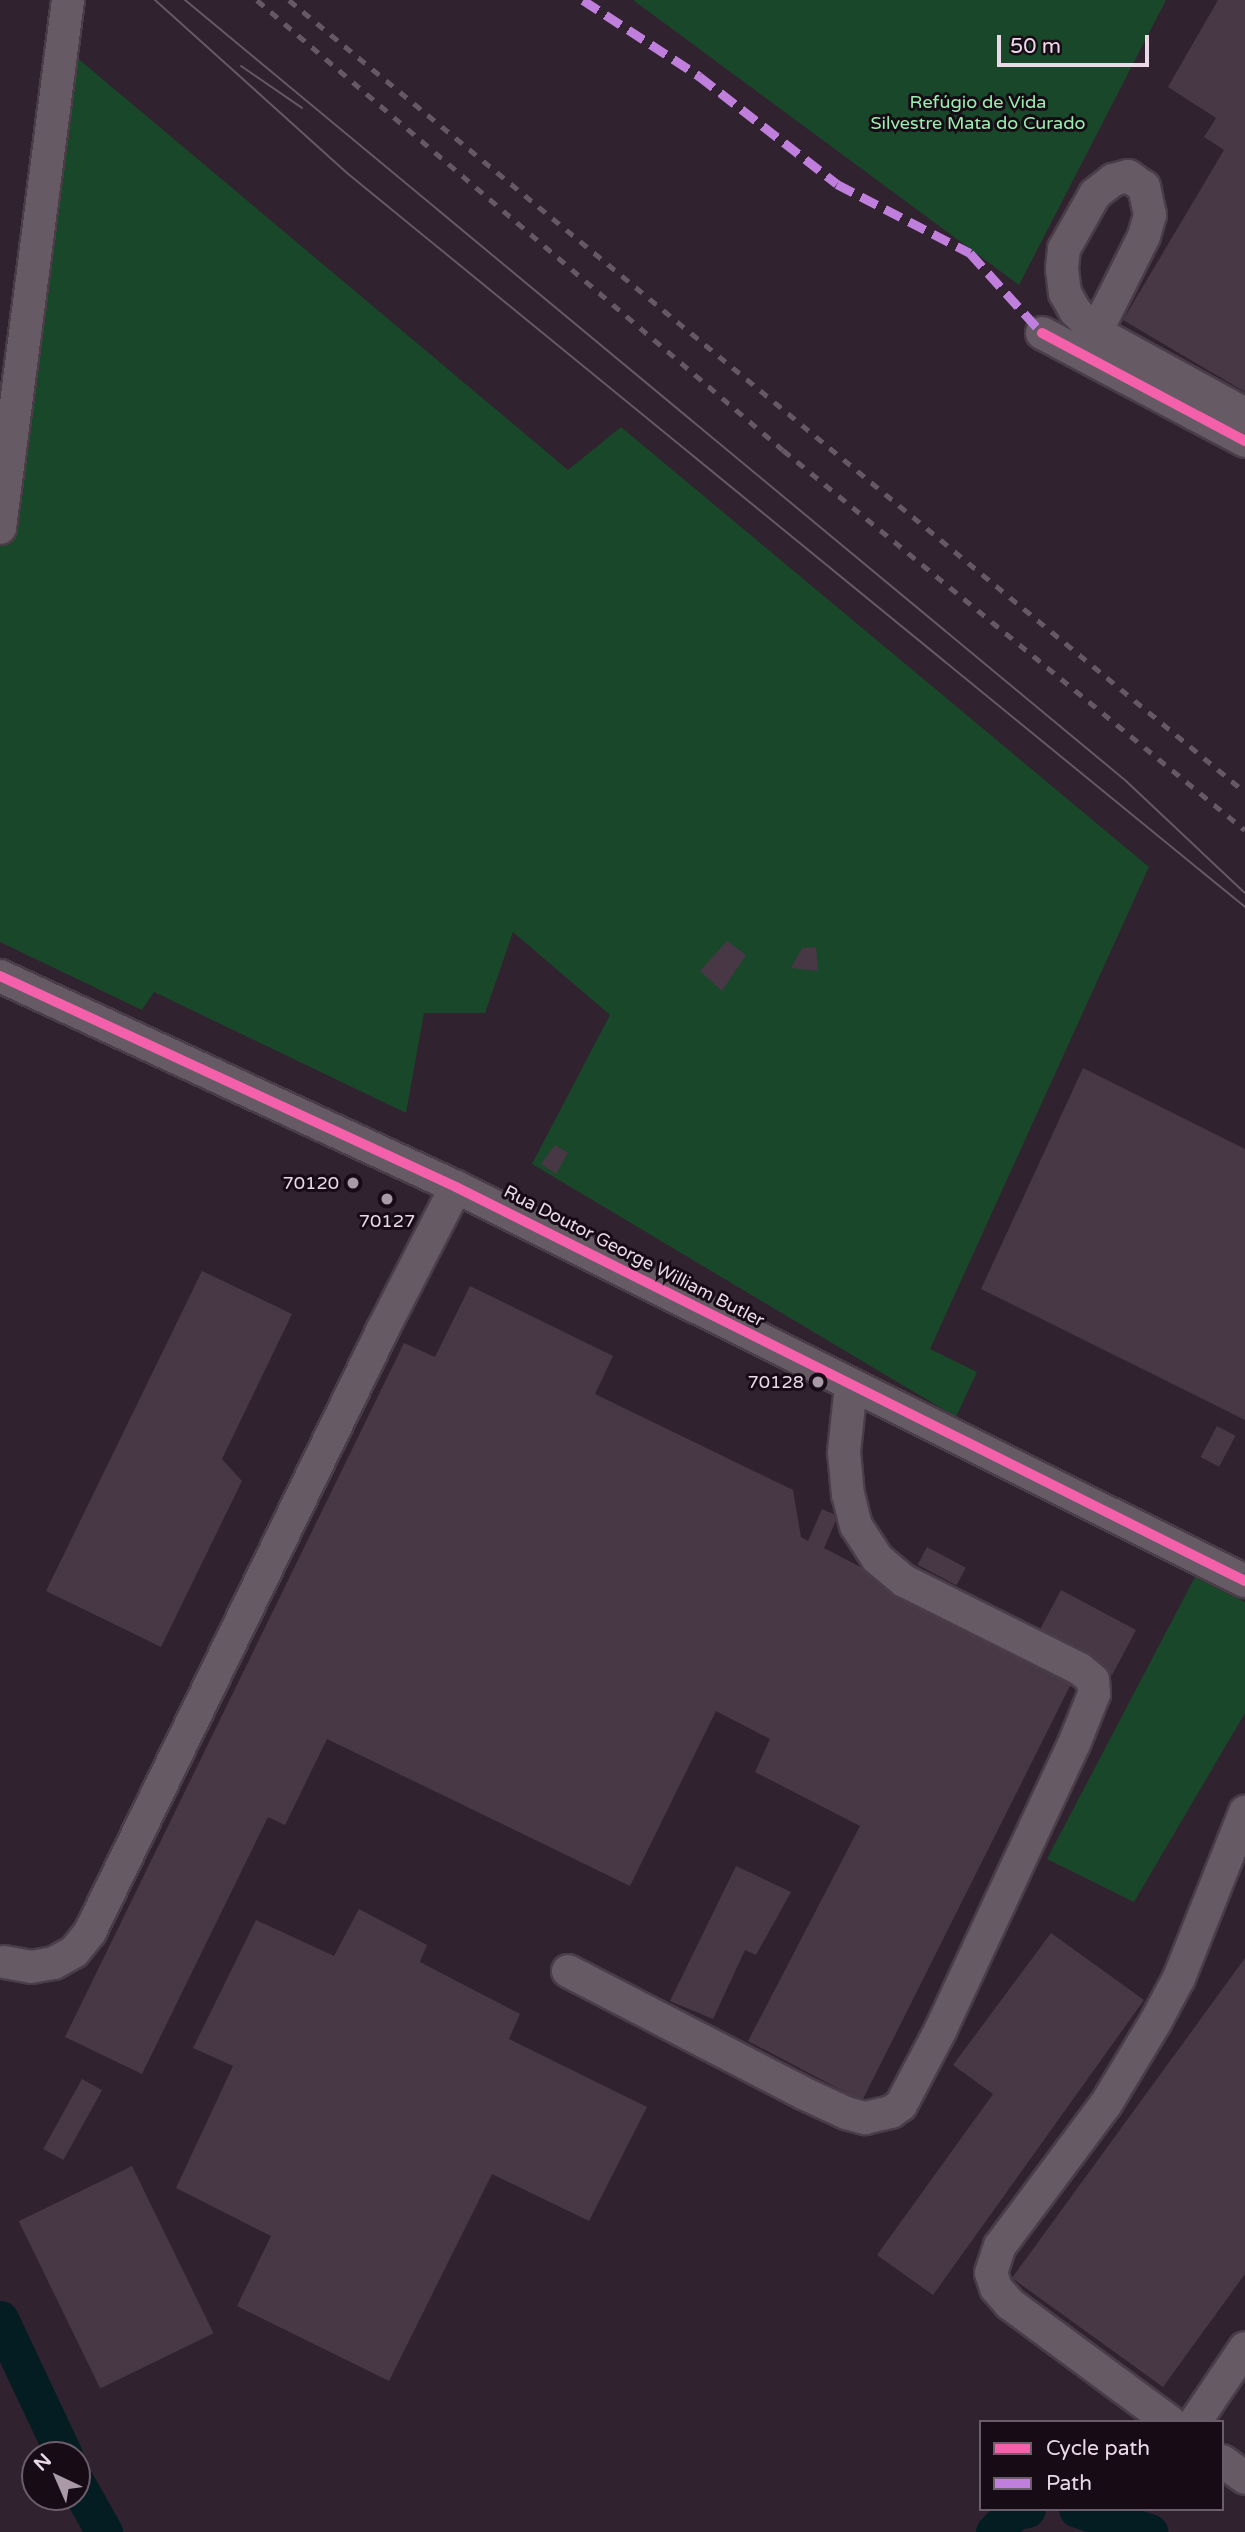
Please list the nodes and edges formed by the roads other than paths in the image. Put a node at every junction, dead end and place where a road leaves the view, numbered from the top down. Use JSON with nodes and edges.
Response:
{"nodes":[{"id":1,"x":68,"y":0,"type":"edge"},
{"id":2,"x":1096,"y":332,"type":"dead end"},
{"id":3,"x":1042,"y":333,"type":"dead end"},
{"id":4,"x":1245,"y":414,"type":"edge"},
{"id":5,"x":1245,"y":441,"type":"edge"},
{"id":6,"x":0,"y":528,"type":"edge"},
{"id":7,"x":0,"y":976,"type":"edge"},
{"id":8,"x":456,"y":1187,"type":"junction"},
{"id":9,"x":851,"y":1385,"type":"junction"},
{"id":10,"x":1245,"y":1581,"type":"edge"},
{"id":11,"x":1245,"y":1812,"type":"edge"},
{"id":12,"x":4,"y":1962,"type":"dead end"},
{"id":13,"x":568,"y":1971,"type":"dead end"},
{"id":14,"x":1245,"y":2348,"type":"edge"},
{"id":15,"x":1167,"y":2420,"type":"edge"},
{"id":16,"x":1196,"y":2420,"type":"edge"},
{"id":17,"x":1224,"y":2462,"type":"edge"},
{"id":18,"x":1245,"y":2478,"type":"edge"}],
"edges":[{"from":1,"to":6,"type":"street"},
{"from":2,"to":4,"type":"street"},
{"from":3,"to":5,"type":"street"},
{"from":7,"to":8,"type":"street","name":"Rua Doutor George William Butler"},
{"from":8,"to":9,"type":"street","name":"Rua Doutor George William Butler"},
{"from":8,"to":12,"type":"street"},
{"from":9,"to":10,"type":"street","name":"Rua Doutor George William Butler"},
{"from":9,"to":13,"type":"street"},
{"from":11,"to":15,"type":"street"},
{"from":14,"to":16,"type":"street"},
{"from":17,"to":18,"type":"street"}]}
